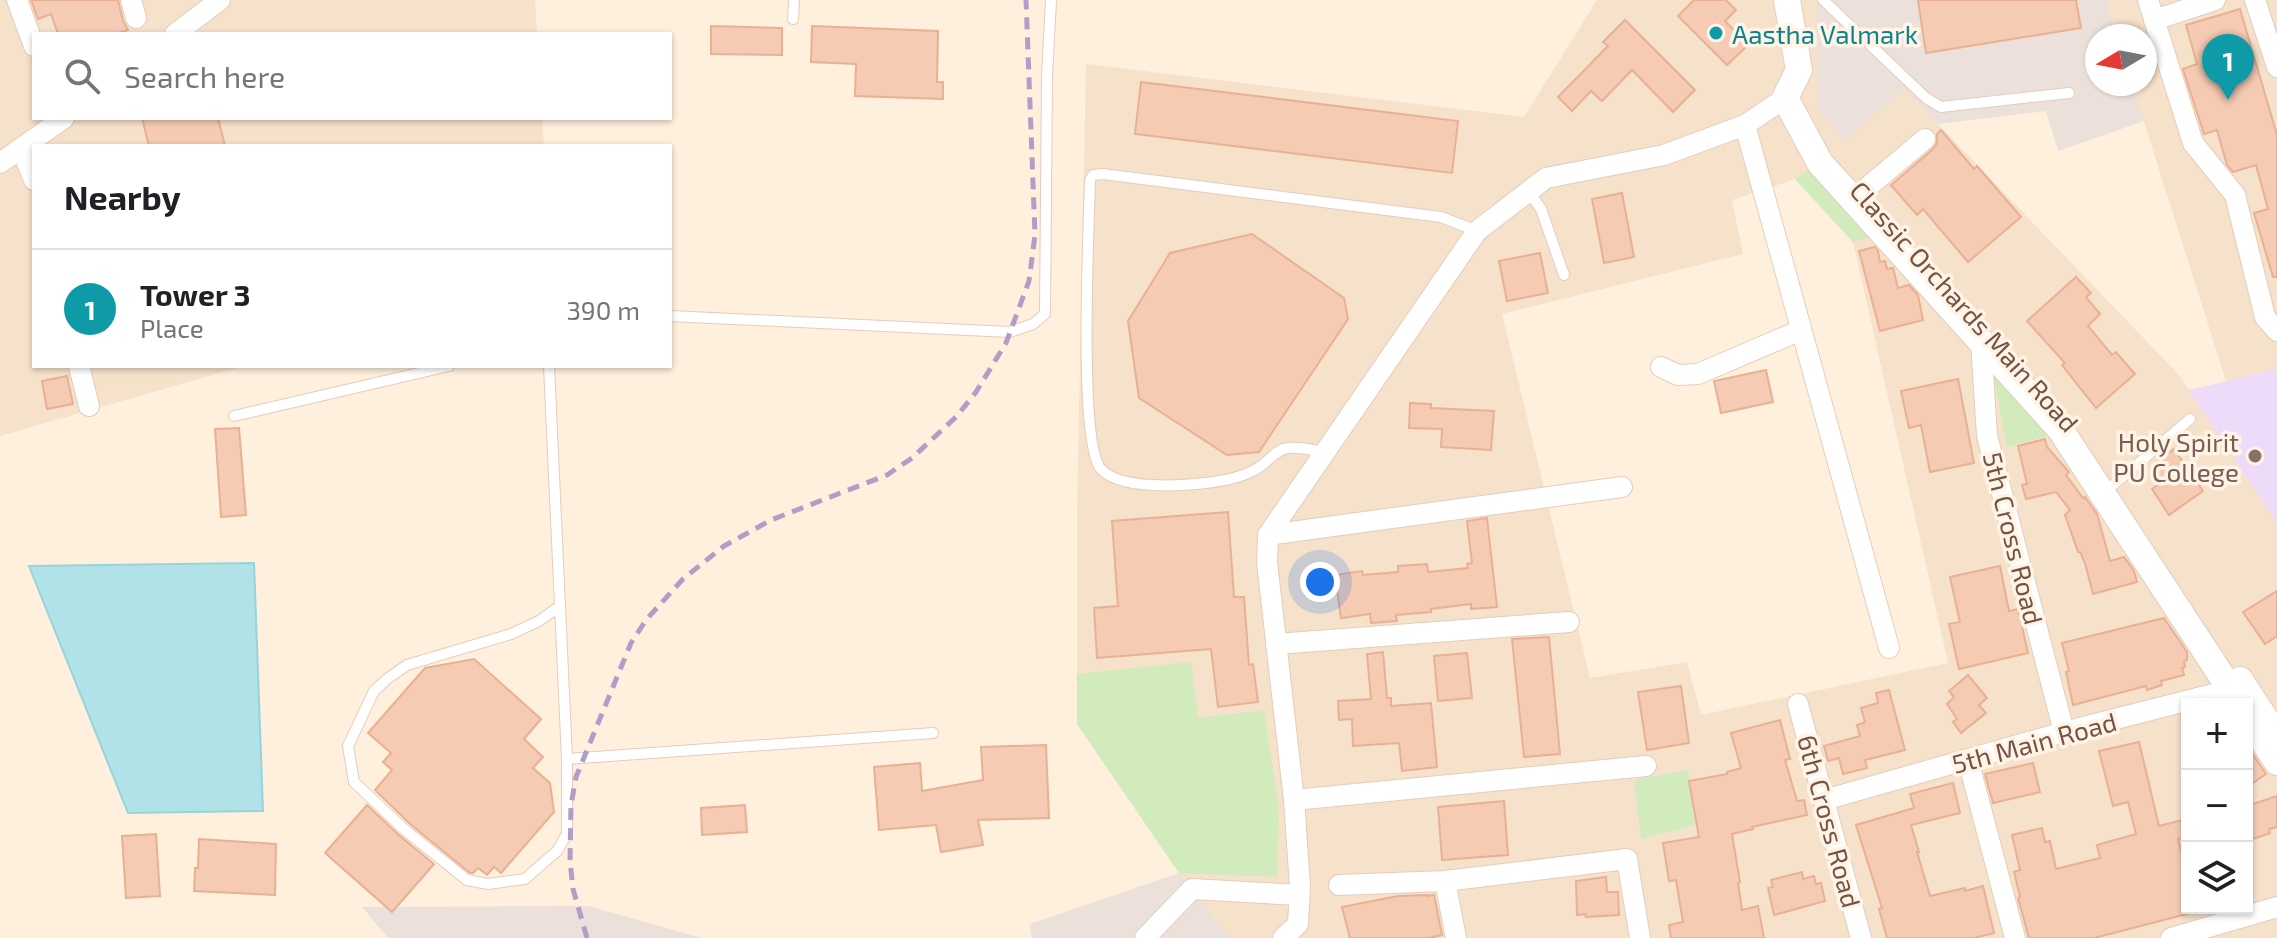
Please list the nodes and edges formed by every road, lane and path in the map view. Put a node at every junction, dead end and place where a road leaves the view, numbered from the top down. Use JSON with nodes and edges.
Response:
{"nodes":[{"id":1,"x":17,"y":0,"type":"edge"},
{"id":2,"x":220,"y":0,"type":"edge"},
{"id":3,"x":794,"y":0,"type":"edge"},
{"id":4,"x":1051,"y":0,"type":"edge"},
{"id":5,"x":1787,"y":0,"type":"edge"},
{"id":6,"x":1823,"y":0,"type":"edge"},
{"id":7,"x":2215,"y":0,"type":"edge"},
{"id":8,"x":2255,"y":0,"type":"edge"},
{"id":9,"x":2151,"y":10,"type":"edge"},
{"id":10,"x":793,"y":19,"type":"dead end"},
{"id":11,"x":178,"y":32,"type":"edge"},
{"id":12,"x":32,"y":41,"type":"edge"},
{"id":13,"x":2277,"y":67,"type":"edge"},
{"id":14,"x":2069,"y":93,"type":"dead end"},
{"id":15,"x":1785,"y":98,"type":"junction"},
{"id":16,"x":61,"y":120,"type":"edge"},
{"id":17,"x":1800,"y":123,"type":"junction"},
{"id":18,"x":1745,"y":125,"type":"junction"},
{"id":19,"x":1925,"y":139,"type":"dead end"},
{"id":20,"x":21,"y":148,"type":"junction"},
{"id":21,"x":0,"y":163,"type":"edge"},
{"id":22,"x":32,"y":175,"type":"edge"},
{"id":23,"x":1863,"y":191,"type":"junction"},
{"id":24,"x":1529,"y":192,"type":"junction"},
{"id":25,"x":1477,"y":231,"type":"junction"},
{"id":26,"x":1564,"y":275,"type":"dead end"},
{"id":27,"x":672,"y":316,"type":"edge"},
{"id":28,"x":1801,"y":330,"type":"junction"},
{"id":29,"x":2277,"y":331,"type":"edge"},
{"id":30,"x":1981,"y":341,"type":"junction"},
{"id":31,"x":1661,"y":367,"type":"dead end"},
{"id":32,"x":80,"y":368,"type":"edge"},
{"id":33,"x":440,"y":368,"type":"edge"},
{"id":34,"x":549,"y":368,"type":"edge"},
{"id":35,"x":89,"y":406,"type":"dead end"},
{"id":36,"x":234,"y":416,"type":"dead end"},
{"id":37,"x":2190,"y":419,"type":"dead end"},
{"id":38,"x":1325,"y":452,"type":"junction"},
{"id":39,"x":2113,"y":485,"type":"junction"},
{"id":40,"x":1622,"y":487,"type":"dead end"},
{"id":41,"x":1268,"y":535,"type":"junction"},
{"id":42,"x":560,"y":606,"type":"junction"},
{"id":43,"x":1569,"y":622,"type":"dead end"},
{"id":44,"x":1276,"y":644,"type":"junction"},
{"id":45,"x":1889,"y":648,"type":"dead end"},
{"id":46,"x":2239,"y":693,"type":"edge"},
{"id":47,"x":1798,"y":704,"type":"dead end"},
{"id":48,"x":2253,"y":724,"type":"edge"},
{"id":49,"x":2064,"y":732,"type":"junction"},
{"id":50,"x":933,"y":733,"type":"dead end"},
{"id":51,"x":2277,"y":737,"type":"edge"},
{"id":52,"x":567,"y":759,"type":"junction"},
{"id":53,"x":1968,"y":760,"type":"junction"},
{"id":54,"x":2277,"y":762,"type":"edge"},
{"id":55,"x":1646,"y":766,"type":"dead end"},
{"id":56,"x":1294,"y":800,"type":"junction"},
{"id":57,"x":1824,"y":800,"type":"junction"},
{"id":58,"x":1445,"y":881,"type":"junction"},
{"id":59,"x":1339,"y":885,"type":"dead end"},
{"id":60,"x":1299,"y":895,"type":"junction"},
{"id":61,"x":2277,"y":907,"type":"edge"},
{"id":62,"x":1145,"y":938,"type":"edge"},
{"id":63,"x":1283,"y":938,"type":"edge"},
{"id":64,"x":1456,"y":938,"type":"edge"},
{"id":65,"x":1640,"y":938,"type":"edge"},
{"id":66,"x":1861,"y":938,"type":"edge"},
{"id":67,"x":2015,"y":938,"type":"edge"},
{"id":68,"x":2171,"y":938,"type":"edge"}],
"edges":[{"from":1,"to":12,"type":"street"},
{"from":2,"to":11,"type":"street"},
{"from":3,"to":10,"type":"lane"},
{"from":4,"to":27,"type":"lane"},
{"from":5,"to":15,"type":"street"},
{"from":6,"to":14,"type":"lane"},
{"from":7,"to":9,"type":"street"},
{"from":8,"to":13,"type":"street"},
{"from":9,"to":29,"type":"street"},
{"from":15,"to":17,"type":"street","name":"Classic Orchards Main Road"},
{"from":15,"to":18,"type":"street"},
{"from":16,"to":20,"type":"street"},
{"from":17,"to":23,"type":"street","name":"Classic Orchards Main Road"},
{"from":17,"to":30,"type":"street","name":"Classic Orchards Main Road"},
{"from":18,"to":24,"type":"street"},
{"from":18,"to":28,"type":"street"},
{"from":19,"to":23,"type":"street"},
{"from":20,"to":21,"type":"street"},
{"from":20,"to":22,"type":"street"},
{"from":23,"to":39,"type":"street","name":"Classic Orchards Main Road"},
{"from":24,"to":25,"type":"street"},
{"from":24,"to":26,"type":"lane"},
{"from":25,"to":38,"type":"street"},
{"from":25,"to":38,"type":"lane"},
{"from":28,"to":31,"type":"street"},
{"from":28,"to":45,"type":"street"},
{"from":30,"to":46,"type":"street","name":"Classic Orchards Main Road"},
{"from":30,"to":49,"type":"street","name":"5th Cross Road"},
{"from":32,"to":35,"type":"street"},
{"from":33,"to":36,"type":"lane"},
{"from":34,"to":42,"type":"lane"},
{"from":37,"to":39,"type":"lane"},
{"from":38,"to":41,"type":"street"},
{"from":39,"to":46,"type":"street","name":"Classic Orchards Main Road"},
{"from":40,"to":41,"type":"street"},
{"from":41,"to":44,"type":"street"},
{"from":42,"to":52,"type":"lane"},
{"from":42,"to":52,"type":"lane"},
{"from":43,"to":44,"type":"street"},
{"from":44,"to":56,"type":"street"},
{"from":46,"to":49,"type":"street","name":"5th Main Road"},
{"from":46,"to":51,"type":"street","name":"Classic Orchards Main Road"},
{"from":47,"to":57,"type":"street","name":"6th Cross Road"},
{"from":48,"to":54,"type":"street"},
{"from":49,"to":53,"type":"street","name":"5th Main Road"},
{"from":50,"to":52,"type":"lane"},
{"from":53,"to":57,"type":"street","name":"5th Main Road"},
{"from":53,"to":67,"type":"street"},
{"from":55,"to":56,"type":"street"},
{"from":56,"to":60,"type":"street"},
{"from":57,"to":66,"type":"street","name":"6th Cross Road"},
{"from":58,"to":59,"type":"street"},
{"from":58,"to":64,"type":"street"},
{"from":58,"to":65,"type":"street"},
{"from":60,"to":62,"type":"street"},
{"from":60,"to":63,"type":"street"},
{"from":61,"to":68,"type":"street"}]}
